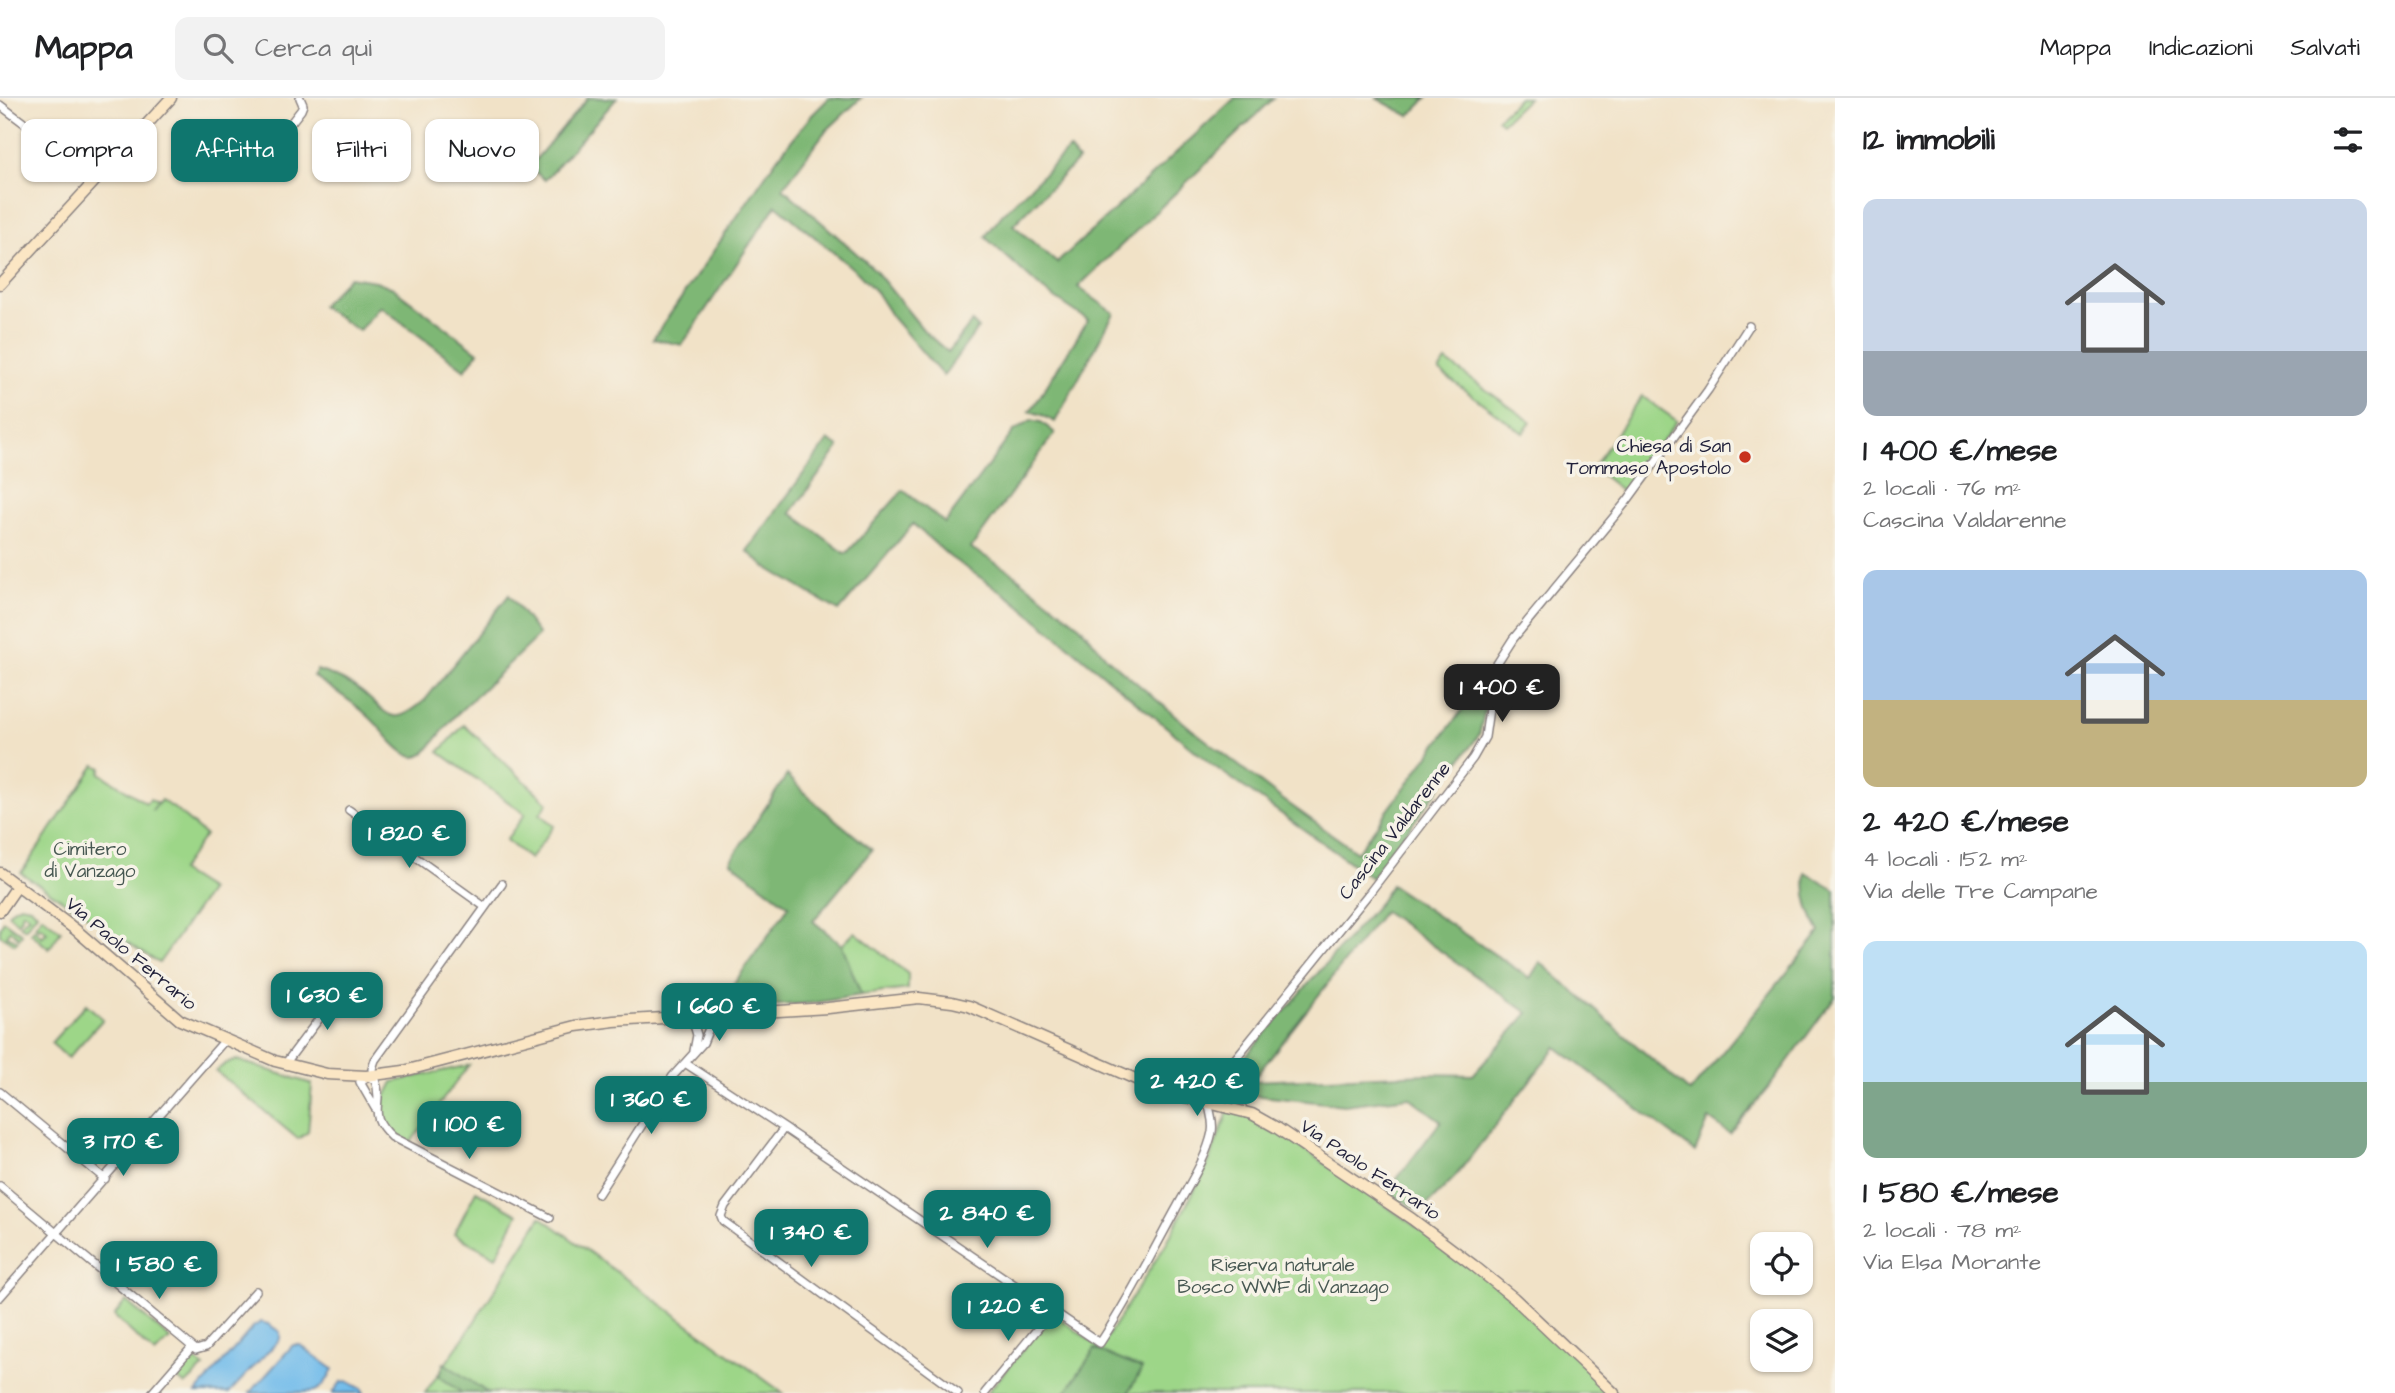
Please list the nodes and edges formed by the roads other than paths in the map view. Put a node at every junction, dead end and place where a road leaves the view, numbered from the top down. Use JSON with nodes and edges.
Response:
{"nodes":[{"id":1,"x":171,"y":98,"type":"edge"},
{"id":2,"x":300,"y":98,"type":"edge"},
{"id":3,"x":0,"y":105,"type":"edge"},
{"id":4,"x":152,"y":119,"type":"edge"},
{"id":5,"x":294,"y":119,"type":"edge"},
{"id":6,"x":21,"y":121,"type":"edge"},
{"id":7,"x":93,"y":182,"type":"edge"},
{"id":8,"x":0,"y":284,"type":"edge"},
{"id":9,"x":1749,"y":326,"type":"dead end"},
{"id":10,"x":349,"y":810,"type":"dead end"},
{"id":11,"x":0,"y":873,"type":"edge"},
{"id":12,"x":502,"y":884,"type":"dead end"},
{"id":13,"x":18,"y":885,"type":"junction"},
{"id":14,"x":485,"y":908,"type":"junction"},
{"id":15,"x":0,"y":911,"type":"edge"},
{"id":16,"x":346,"y":983,"type":"dead end"},
{"id":17,"x":714,"y":1016,"type":"junction"},
{"id":18,"x":692,"y":1018,"type":"junction"},
{"id":19,"x":225,"y":1040,"type":"junction"},
{"id":20,"x":694,"y":1051,"type":"junction"},
{"id":21,"x":685,"y":1063,"type":"junction"},
{"id":22,"x":285,"y":1064,"type":"junction"},
{"id":23,"x":397,"y":1072,"type":"junction"},
{"id":24,"x":364,"y":1077,"type":"junction"},
{"id":25,"x":378,"y":1088,"type":"junction"},
{"id":26,"x":0,"y":1092,"type":"edge"},
{"id":27,"x":1207,"y":1104,"type":"junction"},
{"id":28,"x":375,"y":1108,"type":"junction"},
{"id":29,"x":784,"y":1128,"type":"junction"},
{"id":30,"x":105,"y":1179,"type":"junction"},
{"id":31,"x":0,"y":1186,"type":"edge"},
{"id":32,"x":598,"y":1194,"type":"dead end"},
{"id":33,"x":550,"y":1218,"type":"dead end"},
{"id":34,"x":57,"y":1233,"type":"junction"},
{"id":35,"x":256,"y":1291,"type":"dead end"},
{"id":36,"x":0,"y":1297,"type":"edge"},
{"id":37,"x":1052,"y":1311,"type":"junction"},
{"id":38,"x":192,"y":1347,"type":"junction"},
{"id":39,"x":152,"y":1393,"type":"edge"},
{"id":40,"x":958,"y":1393,"type":"edge"},
{"id":41,"x":985,"y":1393,"type":"edge"},
{"id":42,"x":1614,"y":1393,"type":"edge"}],
"edges":[{"from":1,"to":4,"type":"street"},
{"from":2,"to":5,"type":"street"},
{"from":3,"to":6,"type":"street"},
{"from":7,"to":8,"type":"street"},
{"from":9,"to":27,"type":"street","name":"Cascina Valdarenne"},
{"from":10,"to":14,"type":"street"},
{"from":11,"to":13,"type":"street","name":"Via Paolo Ferrario"},
{"from":12,"to":14,"type":"street"},
{"from":13,"to":15,"type":"street"},
{"from":13,"to":19,"type":"street","name":"Via Paolo Ferrario"},
{"from":14,"to":24,"type":"street"},
{"from":16,"to":22,"type":"street"},
{"from":17,"to":18,"type":"street","name":"Via Paolo Ferrario"},
{"from":17,"to":20,"type":"street"},
{"from":17,"to":27,"type":"street","name":"Via Paolo Ferrario"},
{"from":18,"to":20,"type":"street"},
{"from":18,"to":23,"type":"street","name":"Via Paolo Ferrario"},
{"from":19,"to":22,"type":"street","name":"Via Paolo Ferrario"},
{"from":19,"to":30,"type":"street"},
{"from":20,"to":21,"type":"street"},
{"from":21,"to":29,"type":"street"},
{"from":21,"to":32,"type":"street"},
{"from":22,"to":24,"type":"street","name":"Via Paolo Ferrario"},
{"from":23,"to":24,"type":"street","name":"Via Paolo Ferrario"},
{"from":23,"to":25,"type":"street"},
{"from":24,"to":25,"type":"street"},
{"from":24,"to":28,"type":"street"},
{"from":25,"to":28,"type":"street"},
{"from":26,"to":30,"type":"street"},
{"from":27,"to":37,"type":"street"},
{"from":27,"to":42,"type":"street","name":"Via Paolo Ferrario"},
{"from":28,"to":33,"type":"street"},
{"from":29,"to":37,"type":"street"},
{"from":29,"to":40,"type":"street"},
{"from":30,"to":34,"type":"street"},
{"from":31,"to":34,"type":"street"},
{"from":34,"to":36,"type":"street"},
{"from":34,"to":38,"type":"street"},
{"from":35,"to":38,"type":"street"},
{"from":37,"to":41,"type":"street"},
{"from":38,"to":39,"type":"street"}]}
